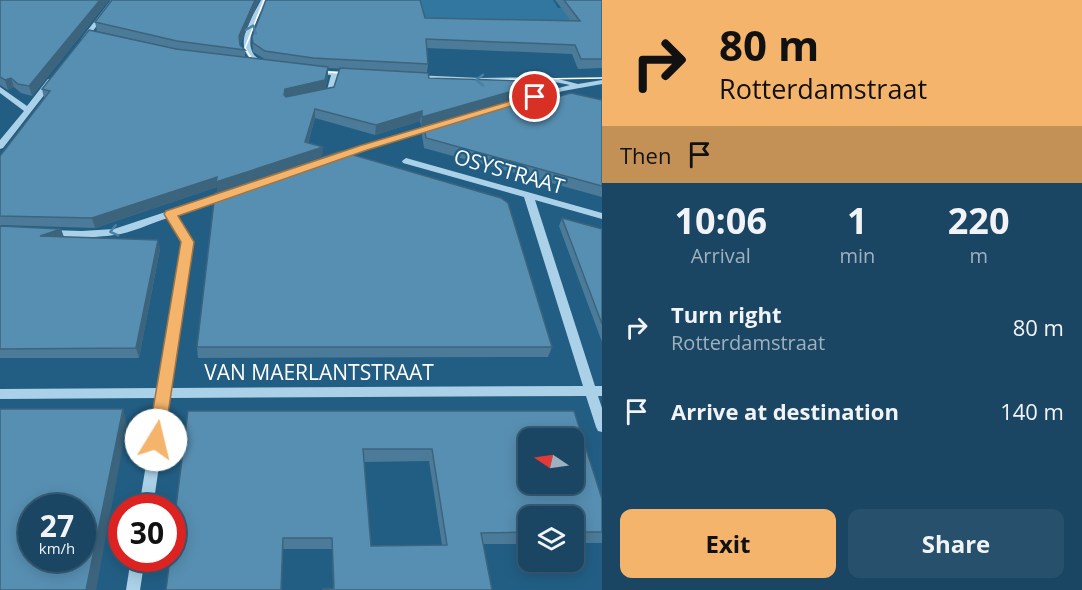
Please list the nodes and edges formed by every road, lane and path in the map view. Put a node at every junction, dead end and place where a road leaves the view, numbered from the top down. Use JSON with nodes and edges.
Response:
{"nodes":[{"id":1,"x":114,"y":0,"type":"edge"},
{"id":2,"x":264,"y":0,"type":"edge"},
{"id":3,"x":88,"y":33,"type":"junction"},
{"id":4,"x":100,"y":36,"type":"edge"},
{"id":5,"x":75,"y":51,"type":"edge"},
{"id":6,"x":271,"y":67,"type":"edge"},
{"id":7,"x":304,"y":71,"type":"edge"},
{"id":8,"x":335,"y":73,"type":"junction"},
{"id":9,"x":368,"y":75,"type":"edge"},
{"id":10,"x":54,"y":77,"type":"edge"},
{"id":11,"x":411,"y":77,"type":"edge"},
{"id":12,"x":602,"y":82,"type":"edge"},
{"id":13,"x":580,"y":85,"type":"junction"},
{"id":14,"x":0,"y":89,"type":"edge"},
{"id":15,"x":4,"y":96,"type":"edge"},
{"id":16,"x":309,"y":97,"type":"edge"},
{"id":17,"x":511,"y":104,"type":"edge"},
{"id":18,"x":28,"y":110,"type":"junction"},
{"id":19,"x":442,"y":124,"type":"edge"},
{"id":20,"x":0,"y":146,"type":"edge"},
{"id":21,"x":329,"y":160,"type":"edge"},
{"id":22,"x":406,"y":160,"type":"dead end"},
{"id":23,"x":238,"y":191,"type":"edge"},
{"id":24,"x":529,"y":197,"type":"junction"},
{"id":25,"x":170,"y":214,"type":"junction"},
{"id":26,"x":602,"y":216,"type":"edge"},
{"id":27,"x":35,"y":232,"type":"edge"},
{"id":28,"x":596,"y":391,"type":"edge"},
{"id":29,"x":0,"y":394,"type":"edge"},
{"id":30,"x":163,"y":394,"type":"junction"},
{"id":31,"x":602,"y":427,"type":"edge"},
{"id":32,"x":148,"y":494,"type":"edge"},
{"id":33,"x":136,"y":572,"type":"edge"},
{"id":34,"x":133,"y":590,"type":"edge"}],
"edges":[{"from":1,"to":3,"type":"street"},
{"from":6,"to":2,"type":"street","one_way":true},
{"from":3,"to":4,"type":"street"},
{"from":3,"to":5,"type":"street"},
{"from":7,"to":8,"type":"street"},
{"from":8,"to":9,"type":"street"},
{"from":8,"to":16,"type":"street"},
{"from":10,"to":18,"type":"street"},
{"from":13,"to":11,"type":"street","one_way":true},
{"from":12,"to":13,"type":"street"},
{"from":13,"to":17,"type":"street"},
{"from":14,"to":15,"type":"street"},
{"from":15,"to":18,"type":"street"},
{"from":18,"to":20,"type":"street"},
{"from":19,"to":21,"type":"street"},
{"from":22,"to":24,"type":"street","name":"OSYSTRAAT"},
{"from":23,"to":25,"type":"street"},
{"from":24,"to":26,"type":"street","name":"OSYSTRAAT"},
{"from":24,"to":28,"type":"street"},
{"from":25,"to":27,"type":"street","one_way":true},
{"from":25,"to":30,"type":"street"},
{"from":28,"to":30,"type":"street","name":"VAN MAERLANTSTRAAT"},
{"from":28,"to":31,"type":"street"},
{"from":29,"to":30,"type":"street","name":"VAN MAERLANTSTRAAT"},
{"from":30,"to":32,"type":"street"},
{"from":33,"to":34,"type":"street"}]}
